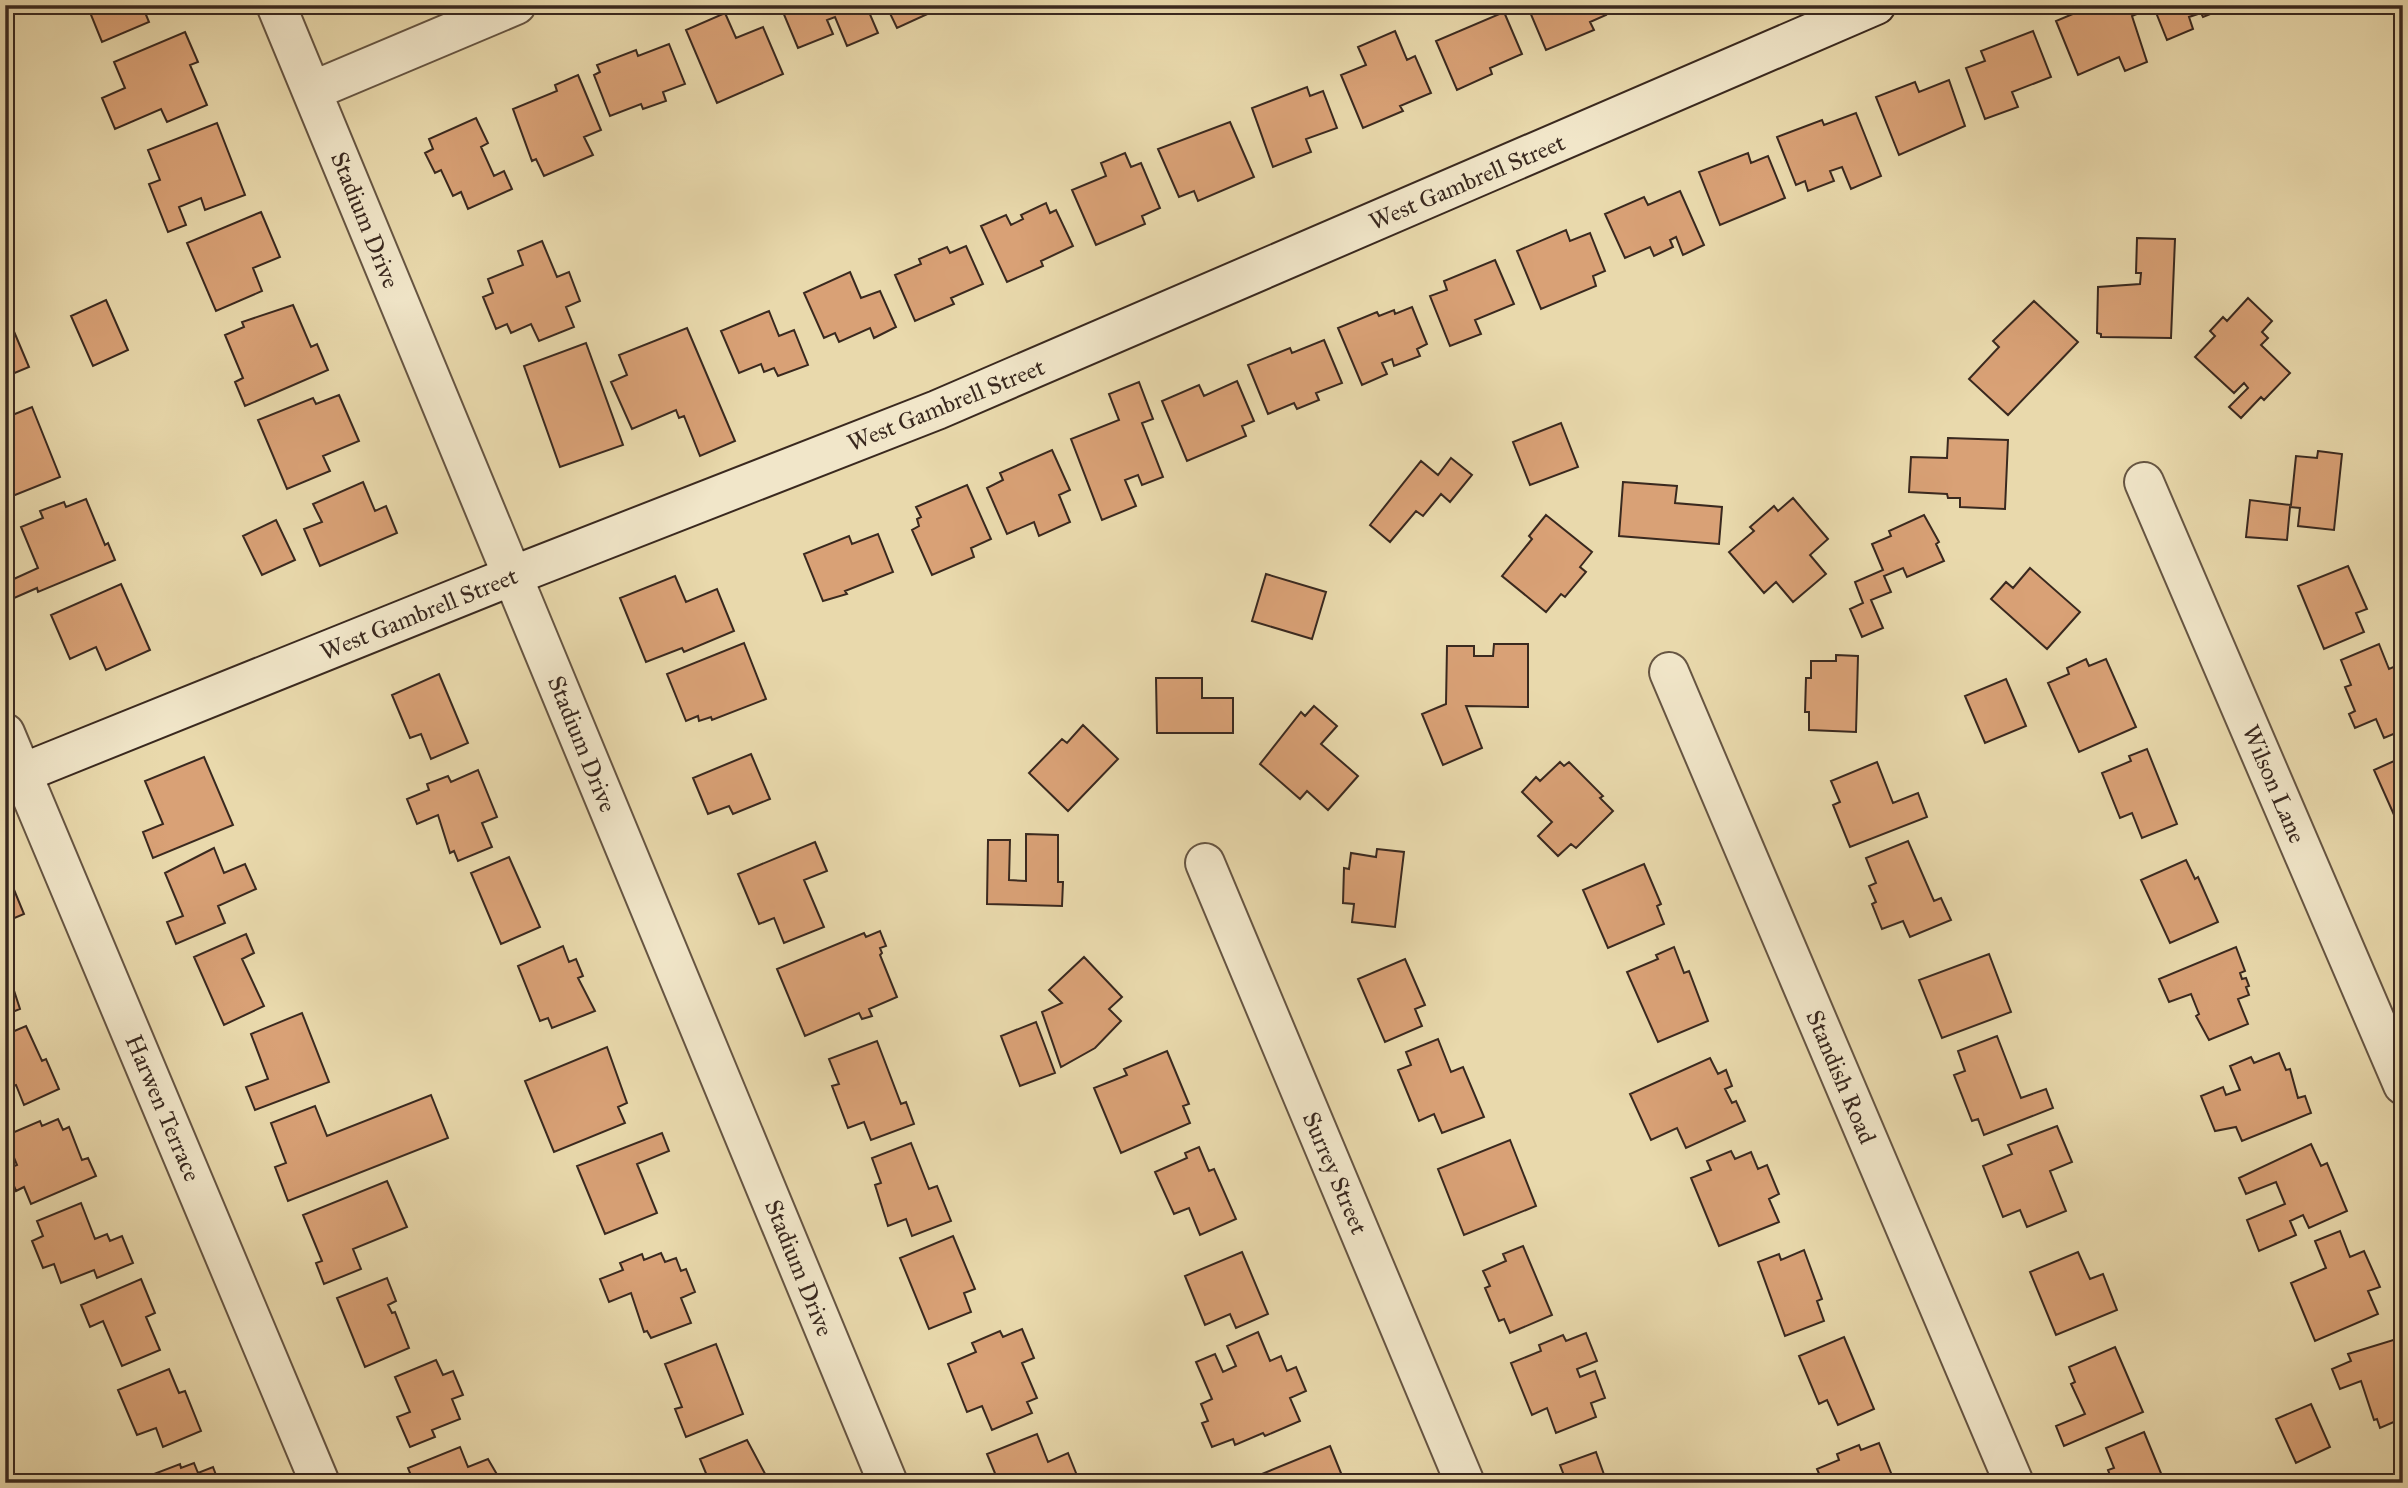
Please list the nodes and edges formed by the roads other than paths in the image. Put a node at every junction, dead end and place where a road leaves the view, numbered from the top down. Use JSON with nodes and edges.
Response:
{"nodes":[{"id":1,"x":276,"y":5,"type":"edge"},
{"id":2,"x":516,"y":5,"type":"edge"},
{"id":3,"x":1876,"y":5,"type":"edge"},
{"id":4,"x":312,"y":91,"type":"junction"},
{"id":5,"x":2144,"y":482,"type":"dead end"},
{"id":6,"x":512,"y":576,"type":"junction"},
{"id":7,"x":1669,"y":672,"type":"dead end"},
{"id":8,"x":5,"y":733,"type":"edge"},
{"id":9,"x":14,"y":777,"type":"edge"},
{"id":10,"x":1205,"y":863,"type":"dead end"},
{"id":11,"x":2403,"y":1085,"type":"edge"},
{"id":12,"x":320,"y":1483,"type":"edge"},
{"id":13,"x":888,"y":1483,"type":"edge"},
{"id":14,"x":1465,"y":1483,"type":"edge"},
{"id":15,"x":2014,"y":1483,"type":"edge"}],
"edges":[{"from":1,"to":4,"type":"street","name":"Stadium Drive"},
{"from":2,"to":4,"type":"street"},
{"from":3,"to":6,"type":"street","name":"West Gambrell Street"},
{"from":4,"to":6,"type":"street","name":"Stadium Drive"},
{"from":5,"to":11,"type":"street","name":"Wilson Lane"},
{"from":6,"to":9,"type":"street","name":"West Gambrell Street"},
{"from":6,"to":13,"type":"street","name":"Stadium Drive"},
{"from":7,"to":15,"type":"street","name":"Standish Road"},
{"from":8,"to":9,"type":"street","name":"Harwen Terrace"},
{"from":9,"to":12,"type":"street","name":"Harwen Terrace"},
{"from":10,"to":14,"type":"street","name":"Surrey Street"}]}
